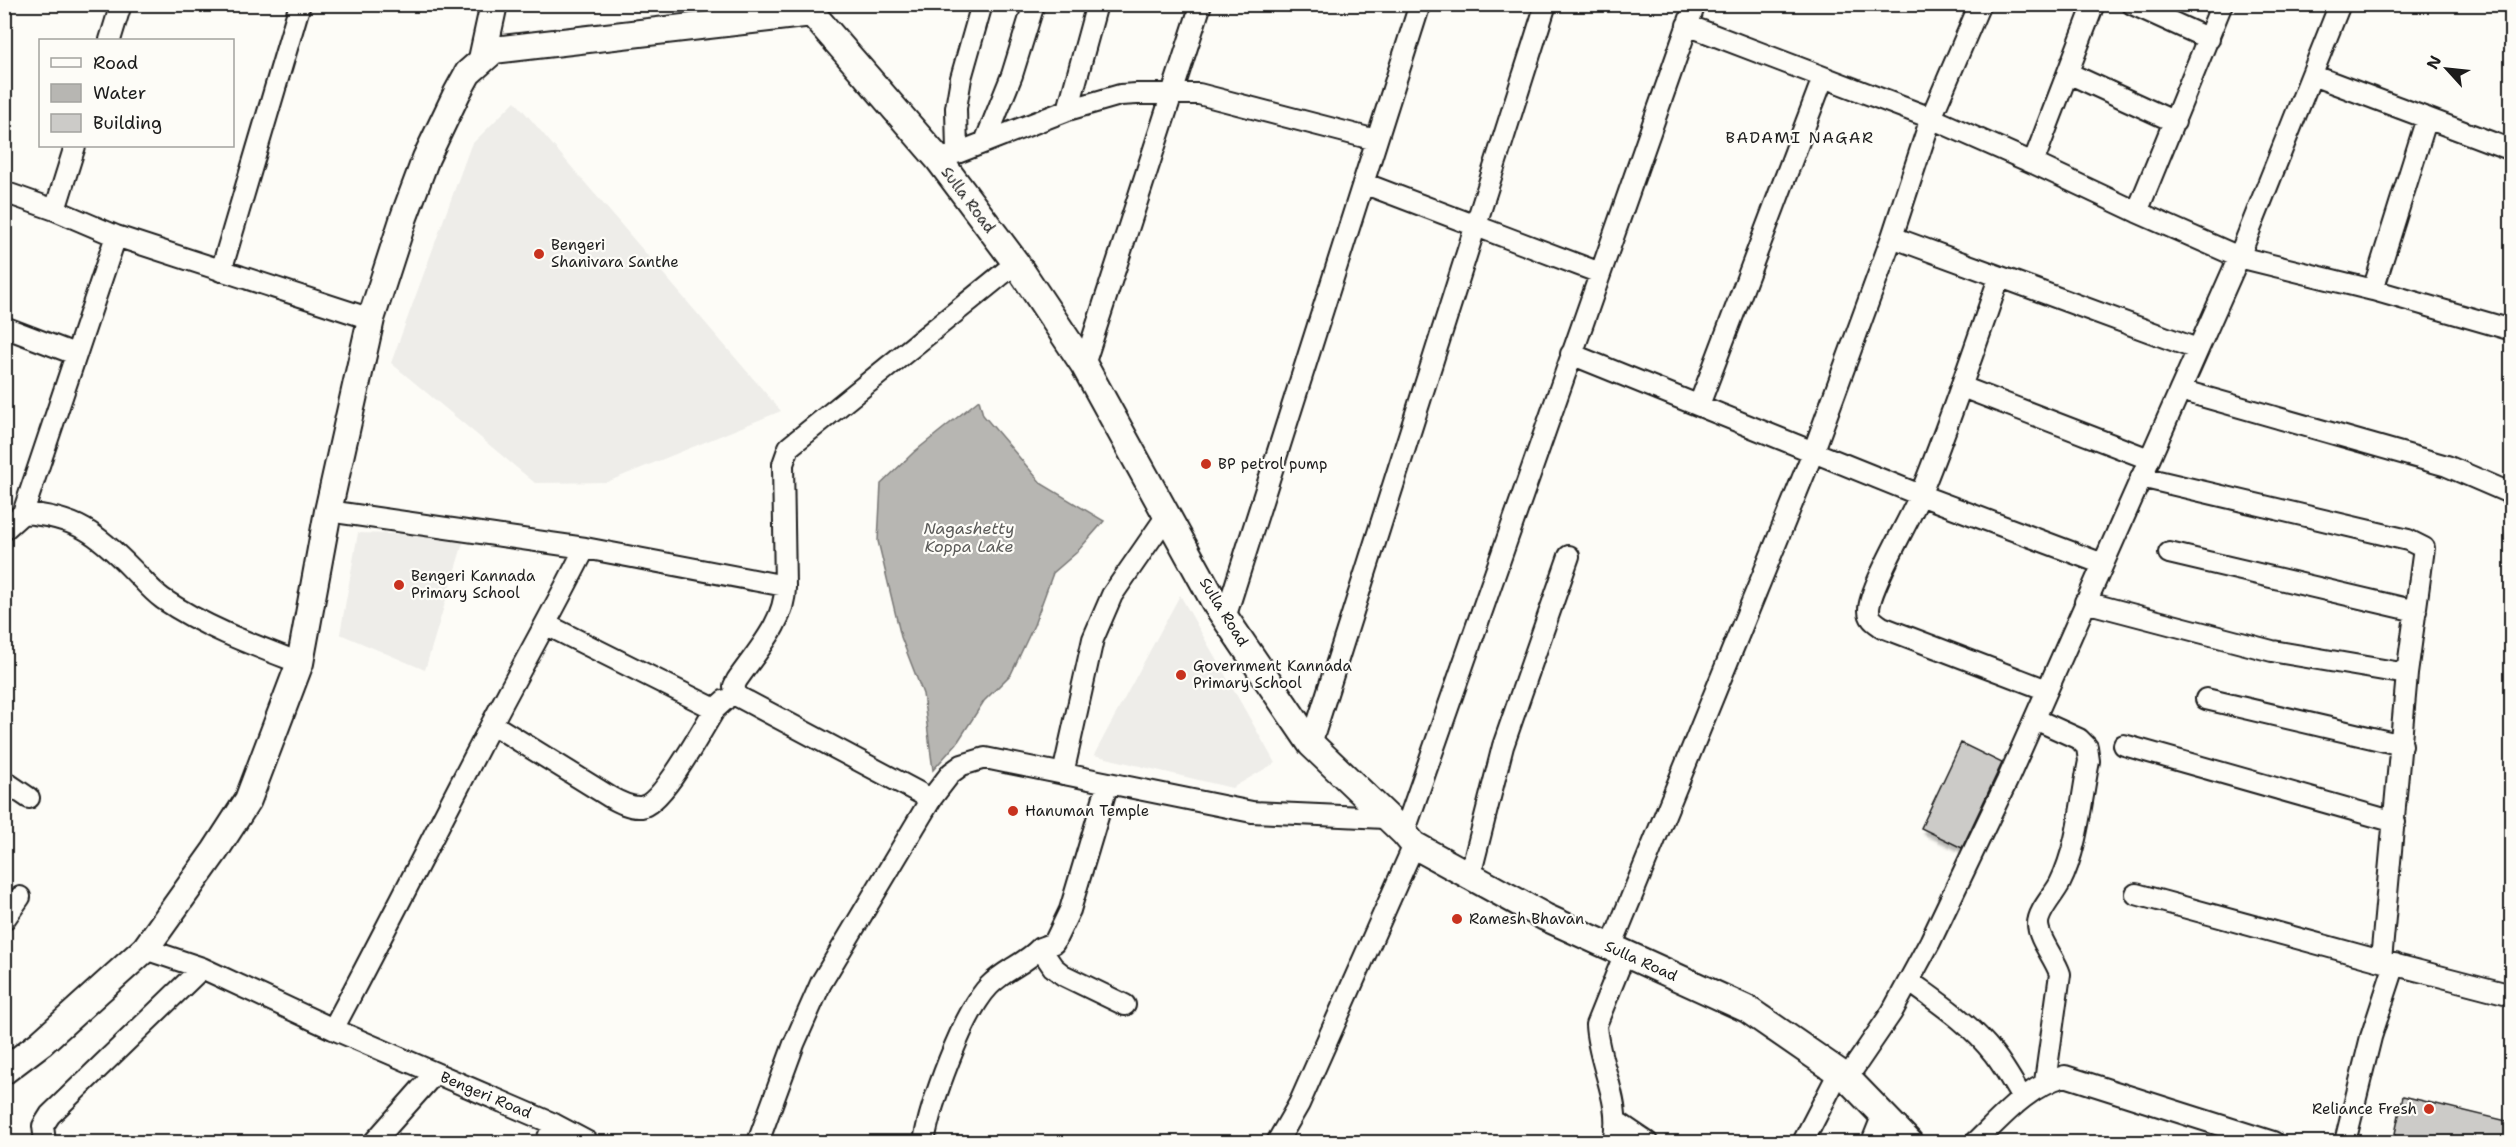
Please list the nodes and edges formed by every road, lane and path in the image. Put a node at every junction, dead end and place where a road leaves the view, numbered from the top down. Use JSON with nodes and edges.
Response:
{"nodes":[{"id":1,"x":121,"y":4,"type":"edge"},
{"id":2,"x":300,"y":4,"type":"edge"},
{"id":3,"x":494,"y":4,"type":"edge"},
{"id":4,"x":981,"y":4,"type":"edge"},
{"id":5,"x":1034,"y":4,"type":"edge"},
{"id":6,"x":1097,"y":4,"type":"edge"},
{"id":7,"x":1201,"y":4,"type":"edge"},
{"id":8,"x":1419,"y":4,"type":"edge"},
{"id":9,"x":1546,"y":4,"type":"edge"},
{"id":10,"x":1695,"y":4,"type":"edge"},
{"id":11,"x":1980,"y":4,"type":"edge"},
{"id":12,"x":2094,"y":4,"type":"edge"},
{"id":13,"x":2132,"y":4,"type":"edge"},
{"id":14,"x":2223,"y":4,"type":"edge"},
{"id":15,"x":2340,"y":4,"type":"edge"},
{"id":16,"x":810,"y":7,"type":"edge"},
{"id":17,"x":1687,"y":25,"type":"junction"},
{"id":18,"x":110,"y":39,"type":"edge"},
{"id":19,"x":2209,"y":39,"type":"junction"},
{"id":20,"x":482,"y":59,"type":"junction"},
{"id":21,"x":2068,"y":73,"type":"junction"},
{"id":22,"x":2312,"y":75,"type":"junction"},
{"id":23,"x":1823,"y":78,"type":"junction"},
{"id":24,"x":1171,"y":94,"type":"junction"},
{"id":25,"x":1068,"y":110,"type":"junction"},
{"id":26,"x":1931,"y":118,"type":"junction"},
{"id":27,"x":2427,"y":118,"type":"junction"},
{"id":28,"x":2175,"y":122,"type":"junction"},
{"id":29,"x":1376,"y":140,"type":"junction"},
{"id":30,"x":985,"y":142,"type":"junction"},
{"id":31,"x":75,"y":147,"type":"edge"},
{"id":32,"x":2511,"y":150,"type":"edge"},
{"id":33,"x":948,"y":157,"type":"junction"},
{"id":34,"x":2033,"y":163,"type":"junction"},
{"id":35,"x":1363,"y":183,"type":"junction"},
{"id":36,"x":4,"y":192,"type":"edge"},
{"id":37,"x":55,"y":210,"type":"junction"},
{"id":38,"x":2137,"y":212,"type":"junction"},
{"id":39,"x":1477,"y":228,"type":"junction"},
{"id":40,"x":116,"y":236,"type":"junction"},
{"id":41,"x":1892,"y":237,"type":"junction"},
{"id":42,"x":2238,"y":257,"type":"junction"},
{"id":43,"x":1017,"y":263,"type":"junction"},
{"id":44,"x":221,"y":271,"type":"junction"},
{"id":45,"x":1600,"y":273,"type":"junction"},
{"id":46,"x":1999,"y":278,"type":"junction"},
{"id":47,"x":2373,"y":290,"type":"junction"},
{"id":48,"x":370,"y":319,"type":"junction"},
{"id":49,"x":4,"y":327,"type":"edge"},
{"id":50,"x":2511,"y":330,"type":"edge"},
{"id":51,"x":2198,"y":349,"type":"junction"},
{"id":52,"x":75,"y":354,"type":"junction"},
{"id":53,"x":1571,"y":354,"type":"junction"},
{"id":54,"x":1084,"y":365,"type":"junction"},
{"id":55,"x":1962,"y":387,"type":"junction"},
{"id":56,"x":2180,"y":390,"type":"junction"},
{"id":57,"x":1699,"y":405,"type":"junction"},
{"id":58,"x":1814,"y":450,"type":"junction"},
{"id":59,"x":2149,"y":459,"type":"junction"},
{"id":60,"x":2141,"y":477,"type":"junction"},
{"id":61,"x":2511,"y":494,"type":"edge"},
{"id":62,"x":1920,"y":495,"type":"junction"},
{"id":63,"x":328,"y":511,"type":"junction"},
{"id":64,"x":23,"y":513,"type":"junction"},
{"id":65,"x":1168,"y":514,"type":"junction"},
{"id":66,"x":4,"y":530,"type":"edge"},
{"id":67,"x":585,"y":548,"type":"junction"},
{"id":68,"x":2169,"y":554,"type":"dead end"},
{"id":69,"x":1569,"y":556,"type":"dead end"},
{"id":70,"x":2103,"y":564,"type":"junction"},
{"id":71,"x":784,"y":586,"type":"junction"},
{"id":72,"x":2085,"y":602,"type":"junction"},
{"id":73,"x":2416,"y":611,"type":"junction"},
{"id":74,"x":1225,"y":618,"type":"junction"},
{"id":75,"x":547,"y":625,"type":"junction"},
{"id":76,"x":300,"y":663,"type":"junction"},
{"id":77,"x":2407,"y":674,"type":"junction"},
{"id":78,"x":2047,"y":690,"type":"junction"},
{"id":79,"x":734,"y":692,"type":"junction"},
{"id":80,"x":2206,"y":699,"type":"dead end"},
{"id":81,"x":715,"y":709,"type":"junction"},
{"id":82,"x":2035,"y":718,"type":"junction"},
{"id":83,"x":492,"y":724,"type":"junction"},
{"id":84,"x":1311,"y":744,"type":"junction"},
{"id":85,"x":2124,"y":745,"type":"dead end"},
{"id":86,"x":2402,"y":745,"type":"junction"},
{"id":87,"x":1063,"y":774,"type":"junction"},
{"id":88,"x":4,"y":781,"type":"edge"},
{"id":89,"x":1108,"y":783,"type":"junction"},
{"id":90,"x":29,"y":798,"type":"dead end"},
{"id":91,"x":931,"y":799,"type":"junction"},
{"id":92,"x":2396,"y":822,"type":"junction"},
{"id":93,"x":1401,"y":832,"type":"junction"},
{"id":94,"x":1470,"y":876,"type":"junction"},
{"id":95,"x":2136,"y":894,"type":"dead end"},
{"id":96,"x":20,"y":897,"type":"dead end"},
{"id":97,"x":4,"y":920,"type":"edge"},
{"id":98,"x":1040,"y":948,"type":"junction"},
{"id":99,"x":145,"y":949,"type":"junction"},
{"id":100,"x":1618,"y":950,"type":"junction"},
{"id":101,"x":2388,"y":962,"type":"junction"},
{"id":102,"x":202,"y":968,"type":"junction"},
{"id":103,"x":1908,"y":981,"type":"junction"},
{"id":104,"x":2511,"y":995,"type":"edge"},
{"id":105,"x":1125,"y":1005,"type":"dead end"},
{"id":106,"x":333,"y":1029,"type":"junction"},
{"id":107,"x":8,"y":1063,"type":"edge"},
{"id":108,"x":435,"y":1073,"type":"junction"},
{"id":109,"x":1843,"y":1075,"type":"junction"},
{"id":110,"x":2045,"y":1082,"type":"junction"},
{"id":111,"x":2022,"y":1098,"type":"junction"},
{"id":112,"x":1882,"y":1117,"type":"junction"},
{"id":113,"x":1616,"y":1120,"type":"junction"},
{"id":114,"x":554,"y":1124,"type":"junction"},
{"id":115,"x":45,"y":1143,"type":"edge"},
{"id":116,"x":374,"y":1143,"type":"edge"},
{"id":117,"x":546,"y":1143,"type":"edge"},
{"id":118,"x":588,"y":1143,"type":"edge"},
{"id":119,"x":758,"y":1143,"type":"edge"},
{"id":120,"x":924,"y":1143,"type":"edge"},
{"id":121,"x":1276,"y":1143,"type":"edge"},
{"id":122,"x":1613,"y":1143,"type":"edge"},
{"id":123,"x":1647,"y":1143,"type":"edge"},
{"id":124,"x":1803,"y":1143,"type":"edge"},
{"id":125,"x":1872,"y":1143,"type":"edge"},
{"id":126,"x":1909,"y":1143,"type":"edge"},
{"id":127,"x":1976,"y":1143,"type":"edge"},
{"id":128,"x":2273,"y":1143,"type":"edge"},
{"id":129,"x":2345,"y":1143,"type":"edge"}],
"edges":[{"from":1,"to":18,"type":"street"},
{"from":2,"to":44,"type":"street"},
{"from":3,"to":20,"type":"main road"},
{"from":4,"to":33,"type":"street"},
{"from":5,"to":30,"type":"street"},
{"from":6,"to":25,"type":"street"},
{"from":7,"to":24,"type":"street"},
{"from":8,"to":29,"type":"street"},
{"from":9,"to":39,"type":"street"},
{"from":10,"to":17,"type":"street"},
{"from":11,"to":26,"type":"street"},
{"from":12,"to":21,"type":"street"},
{"from":13,"to":19,"type":"street"},
{"from":14,"to":19,"type":"street"},
{"from":15,"to":22,"type":"street"},
{"from":16,"to":20,"type":"main road"},
{"from":16,"to":33,"type":"main road","name":"Sulla Road"},
{"from":17,"to":23,"type":"street"},
{"from":17,"to":45,"type":"street"},
{"from":19,"to":28,"type":"street"},
{"from":20,"to":48,"type":"main road"},
{"from":21,"to":28,"type":"street"},
{"from":21,"to":34,"type":"street"},
{"from":22,"to":27,"type":"street"},
{"from":22,"to":42,"type":"street"},
{"from":23,"to":26,"type":"street"},
{"from":23,"to":57,"type":"street"},
{"from":24,"to":25,"type":"street"},
{"from":24,"to":29,"type":"street"},
{"from":24,"to":54,"type":"street"},
{"from":25,"to":30,"type":"street"},
{"from":26,"to":34,"type":"street"},
{"from":26,"to":41,"type":"street"},
{"from":27,"to":32,"type":"street"},
{"from":27,"to":47,"type":"street"},
{"from":28,"to":38,"type":"street"},
{"from":29,"to":35,"type":"street"},
{"from":30,"to":33,"type":"street"},
{"from":31,"to":37,"type":"street"},
{"from":33,"to":43,"type":"main road","name":"Sulla Road"},
{"from":34,"to":38,"type":"street"},
{"from":35,"to":39,"type":"street"},
{"from":35,"to":74,"type":"street"},
{"from":36,"to":37,"type":"street"},
{"from":37,"to":40,"type":"street"},
{"from":38,"to":42,"type":"street"},
{"from":39,"to":45,"type":"street"},
{"from":39,"to":84,"type":"street"},
{"from":40,"to":44,"type":"street"},
{"from":40,"to":52,"type":"street"},
{"from":41,"to":46,"type":"street"},
{"from":41,"to":58,"type":"street"},
{"from":42,"to":47,"type":"street"},
{"from":42,"to":51,"type":"street"},
{"from":43,"to":54,"type":"main road","name":"Sulla Road"},
{"from":43,"to":71,"type":"street"},
{"from":44,"to":48,"type":"street"},
{"from":45,"to":53,"type":"street"},
{"from":46,"to":51,"type":"street"},
{"from":46,"to":55,"type":"street"},
{"from":47,"to":50,"type":"street"},
{"from":48,"to":63,"type":"main road"},
{"from":49,"to":52,"type":"street"},
{"from":51,"to":56,"type":"street"},
{"from":52,"to":64,"type":"street"},
{"from":53,"to":57,"type":"street"},
{"from":53,"to":93,"type":"street"},
{"from":54,"to":65,"type":"main road","name":"Sulla Road"},
{"from":55,"to":59,"type":"street"},
{"from":55,"to":62,"type":"street"},
{"from":56,"to":59,"type":"street"},
{"from":56,"to":61,"type":"street"},
{"from":57,"to":58,"type":"street"},
{"from":58,"to":62,"type":"street"},
{"from":58,"to":100,"type":"street"},
{"from":59,"to":60,"type":"street"},
{"from":60,"to":70,"type":"street"},
{"from":60,"to":73,"type":"street"},
{"from":62,"to":70,"type":"street"},
{"from":62,"to":78,"type":"street"},
{"from":63,"to":67,"type":"street"},
{"from":63,"to":76,"type":"main road"},
{"from":64,"to":66,"type":"street"},
{"from":64,"to":76,"type":"street"},
{"from":65,"to":74,"type":"main road","name":"Sulla Road"},
{"from":65,"to":87,"type":"street"},
{"from":67,"to":71,"type":"street"},
{"from":67,"to":75,"type":"street"},
{"from":68,"to":73,"type":"street"},
{"from":69,"to":94,"type":"street"},
{"from":70,"to":72,"type":"street"},
{"from":71,"to":79,"type":"street"},
{"from":72,"to":77,"type":"street"},
{"from":72,"to":78,"type":"street"},
{"from":73,"to":77,"type":"street"},
{"from":74,"to":84,"type":"main road","name":"Sulla Road"},
{"from":75,"to":81,"type":"street"},
{"from":75,"to":83,"type":"street"},
{"from":76,"to":99,"type":"main road"},
{"from":77,"to":86,"type":"street"},
{"from":78,"to":82,"type":"street"},
{"from":79,"to":81,"type":"street"},
{"from":79,"to":91,"type":"street"},
{"from":80,"to":86,"type":"street"},
{"from":81,"to":83,"type":"street"},
{"from":82,"to":103,"type":"street"},
{"from":82,"to":110,"type":"street"},
{"from":83,"to":106,"type":"street"},
{"from":84,"to":93,"type":"main road","name":"Sulla Road"},
{"from":85,"to":92,"type":"street"},
{"from":86,"to":92,"type":"street"},
{"from":87,"to":89,"type":"street"},
{"from":87,"to":91,"type":"street"},
{"from":88,"to":90,"type":"street"},
{"from":89,"to":93,"type":"street"},
{"from":89,"to":98,"type":"street"},
{"from":91,"to":119,"type":"street"},
{"from":92,"to":101,"type":"street"},
{"from":93,"to":94,"type":"main road","name":"Sulla Road"},
{"from":93,"to":121,"type":"street"},
{"from":94,"to":100,"type":"main road","name":"Sulla Road"},
{"from":95,"to":101,"type":"street"},
{"from":96,"to":97,"type":"street"},
{"from":98,"to":105,"type":"street"},
{"from":98,"to":120,"type":"street"},
{"from":99,"to":102,"type":"street"},
{"from":99,"to":107,"type":"main road"},
{"from":100,"to":109,"type":"main road","name":"Sulla Road"},
{"from":100,"to":113,"type":"street"},
{"from":101,"to":104,"type":"street"},
{"from":101,"to":129,"type":"street"},
{"from":102,"to":106,"type":"street"},
{"from":102,"to":115,"type":"street"},
{"from":103,"to":109,"type":"street"},
{"from":103,"to":111,"type":"street"},
{"from":106,"to":108,"type":"street"},
{"from":108,"to":114,"type":"street","name":"Bengeri Road"},
{"from":108,"to":116,"type":"street","name":"Bengeri Road"},
{"from":109,"to":112,"type":"main road","name":"Sulla Road"},
{"from":109,"to":124,"type":"street"},
{"from":110,"to":111,"type":"street"},
{"from":110,"to":128,"type":"street"},
{"from":111,"to":127,"type":"street"},
{"from":112,"to":125,"type":"street"},
{"from":112,"to":126,"type":"main road","name":"Sulla Road"},
{"from":113,"to":122,"type":"street"},
{"from":113,"to":123,"type":"street"},
{"from":114,"to":117,"type":"street"},
{"from":114,"to":118,"type":"street","name":"Bengeri Road"}]}
